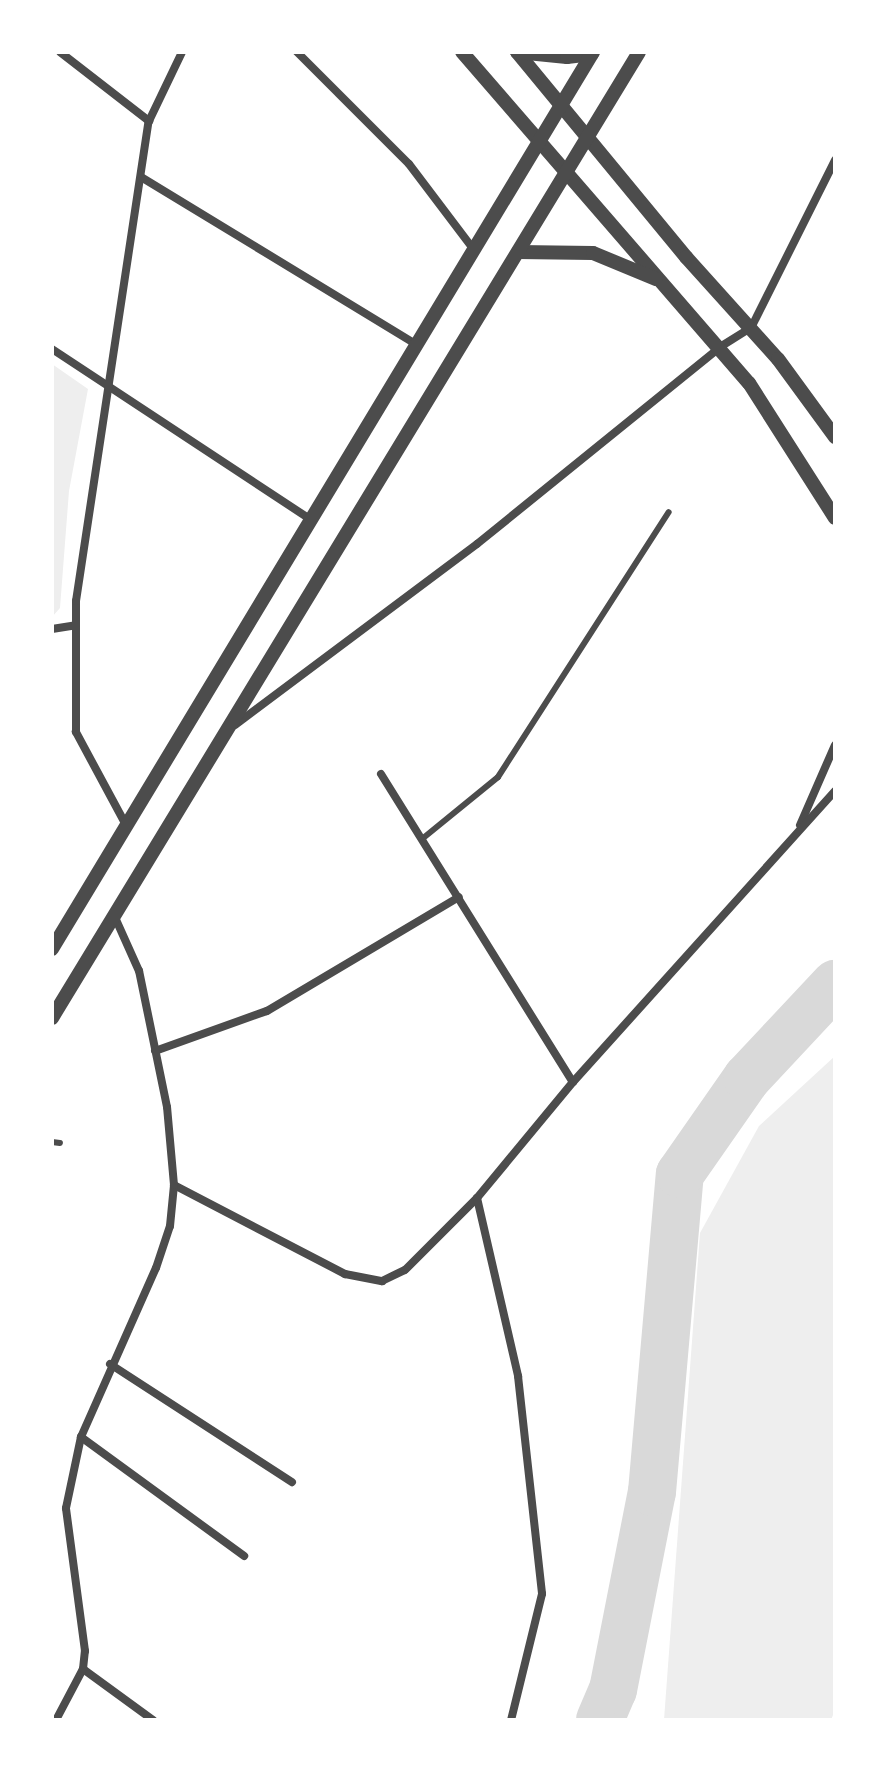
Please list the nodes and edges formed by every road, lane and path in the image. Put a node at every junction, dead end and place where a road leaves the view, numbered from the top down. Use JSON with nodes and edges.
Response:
{"nodes":[{"id":1,"x":60,"y":52,"type":"edge"},
{"id":2,"x":182,"y":52,"type":"edge"},
{"id":3,"x":297,"y":52,"type":"edge"},
{"id":4,"x":462,"y":52,"type":"edge"},
{"id":5,"x":517,"y":52,"type":"edge"},
{"id":6,"x":639,"y":52,"type":"edge"},
{"id":7,"x":593,"y":53,"type":"edge"},
{"id":8,"x":562,"y":102,"type":"junction"},
{"id":9,"x":149,"y":121,"type":"junction"},
{"id":10,"x":540,"y":137,"type":"junction"},
{"id":11,"x":589,"y":138,"type":"junction"},
{"id":12,"x":835,"y":160,"type":"edge"},
{"id":13,"x":569,"y":169,"type":"junction"},
{"id":14,"x":141,"y":177,"type":"junction"},
{"id":15,"x":474,"y":250,"type":"junction"},
{"id":16,"x":518,"y":252,"type":"junction"},
{"id":17,"x":660,"y":281,"type":"junction"},
{"id":18,"x":751,"y":328,"type":"junction"},
{"id":19,"x":417,"y":345,"type":"junction"},
{"id":20,"x":720,"y":347,"type":"junction"},
{"id":21,"x":52,"y":349,"type":"edge"},
{"id":22,"x":109,"y":387,"type":"junction"},
{"id":23,"x":835,"y":437,"type":"edge"},
{"id":24,"x":669,"y":512,"type":"dead end"},
{"id":25,"x":835,"y":518,"type":"edge"},
{"id":26,"x":311,"y":520,"type":"junction"},
{"id":27,"x":76,"y":625,"type":"junction"},
{"id":28,"x":52,"y":629,"type":"edge"},
{"id":29,"x":225,"y":733,"type":"junction"},
{"id":30,"x":835,"y":745,"type":"edge"},
{"id":31,"x":381,"y":774,"type":"dead end"},
{"id":32,"x":835,"y":791,"type":"edge"},
{"id":33,"x":126,"y":826,"type":"junction"},
{"id":34,"x":796,"y":832,"type":"junction"},
{"id":35,"x":422,"y":839,"type":"junction"},
{"id":36,"x":459,"y":897,"type":"junction"},
{"id":37,"x":114,"y":915,"type":"junction"},
{"id":38,"x":52,"y":949,"type":"edge"},
{"id":39,"x":52,"y":1018,"type":"edge"},
{"id":40,"x":155,"y":1051,"type":"junction"},
{"id":41,"x":573,"y":1082,"type":"junction"},
{"id":42,"x":174,"y":1185,"type":"junction"},
{"id":43,"x":477,"y":1198,"type":"junction"},
{"id":44,"x":110,"y":1364,"type":"junction"},
{"id":45,"x":81,"y":1437,"type":"junction"},
{"id":46,"x":292,"y":1482,"type":"dead end"},
{"id":47,"x":244,"y":1556,"type":"dead end"},
{"id":48,"x":83,"y":1669,"type":"junction"},
{"id":49,"x":56,"y":1720,"type":"edge"},
{"id":50,"x":153,"y":1720,"type":"edge"},
{"id":51,"x":511,"y":1720,"type":"edge"}],
"edges":[{"from":1,"to":9,"type":"street"},
{"from":2,"to":9,"type":"street"},
{"from":3,"to":15,"type":"street"},
{"from":4,"to":10,"type":"street"},
{"from":5,"to":7,"type":"street"},
{"from":5,"to":8,"type":"street"},
{"from":6,"to":11,"type":"street"},
{"from":7,"to":8,"type":"street"},
{"from":8,"to":10,"type":"street"},
{"from":8,"to":11,"type":"street"},
{"from":9,"to":14,"type":"street"},
{"from":10,"to":13,"type":"street"},
{"from":10,"to":15,"type":"street"},
{"from":11,"to":13,"type":"street"},
{"from":11,"to":18,"type":"street"},
{"from":12,"to":18,"type":"street"},
{"from":13,"to":16,"type":"street"},
{"from":13,"to":17,"type":"street"},
{"from":14,"to":19,"type":"street"},
{"from":14,"to":22,"type":"street"},
{"from":15,"to":19,"type":"street"},
{"from":16,"to":17,"type":"street"},
{"from":16,"to":29,"type":"street"},
{"from":17,"to":20,"type":"street"},
{"from":18,"to":20,"type":"street"},
{"from":18,"to":23,"type":"street"},
{"from":19,"to":26,"type":"street"},
{"from":20,"to":25,"type":"street"},
{"from":20,"to":29,"type":"street"},
{"from":21,"to":22,"type":"street"},
{"from":22,"to":26,"type":"street"},
{"from":22,"to":27,"type":"street"},
{"from":24,"to":35,"type":"lane"},
{"from":26,"to":33,"type":"street"},
{"from":27,"to":28,"type":"street"},
{"from":27,"to":33,"type":"street"},
{"from":29,"to":37,"type":"street"},
{"from":30,"to":34,"type":"street"},
{"from":31,"to":35,"type":"street"},
{"from":32,"to":34,"type":"street"},
{"from":33,"to":38,"type":"street"},
{"from":34,"to":41,"type":"street"},
{"from":35,"to":36,"type":"street"},
{"from":36,"to":40,"type":"street"},
{"from":36,"to":41,"type":"street"},
{"from":37,"to":39,"type":"street"},
{"from":37,"to":40,"type":"street"},
{"from":40,"to":42,"type":"street"},
{"from":41,"to":43,"type":"street"},
{"from":42,"to":43,"type":"street"},
{"from":42,"to":44,"type":"street"},
{"from":43,"to":51,"type":"street"},
{"from":44,"to":45,"type":"street"},
{"from":44,"to":46,"type":"street"},
{"from":45,"to":47,"type":"street"},
{"from":45,"to":48,"type":"street"},
{"from":48,"to":49,"type":"street"},
{"from":48,"to":50,"type":"street"}]}
